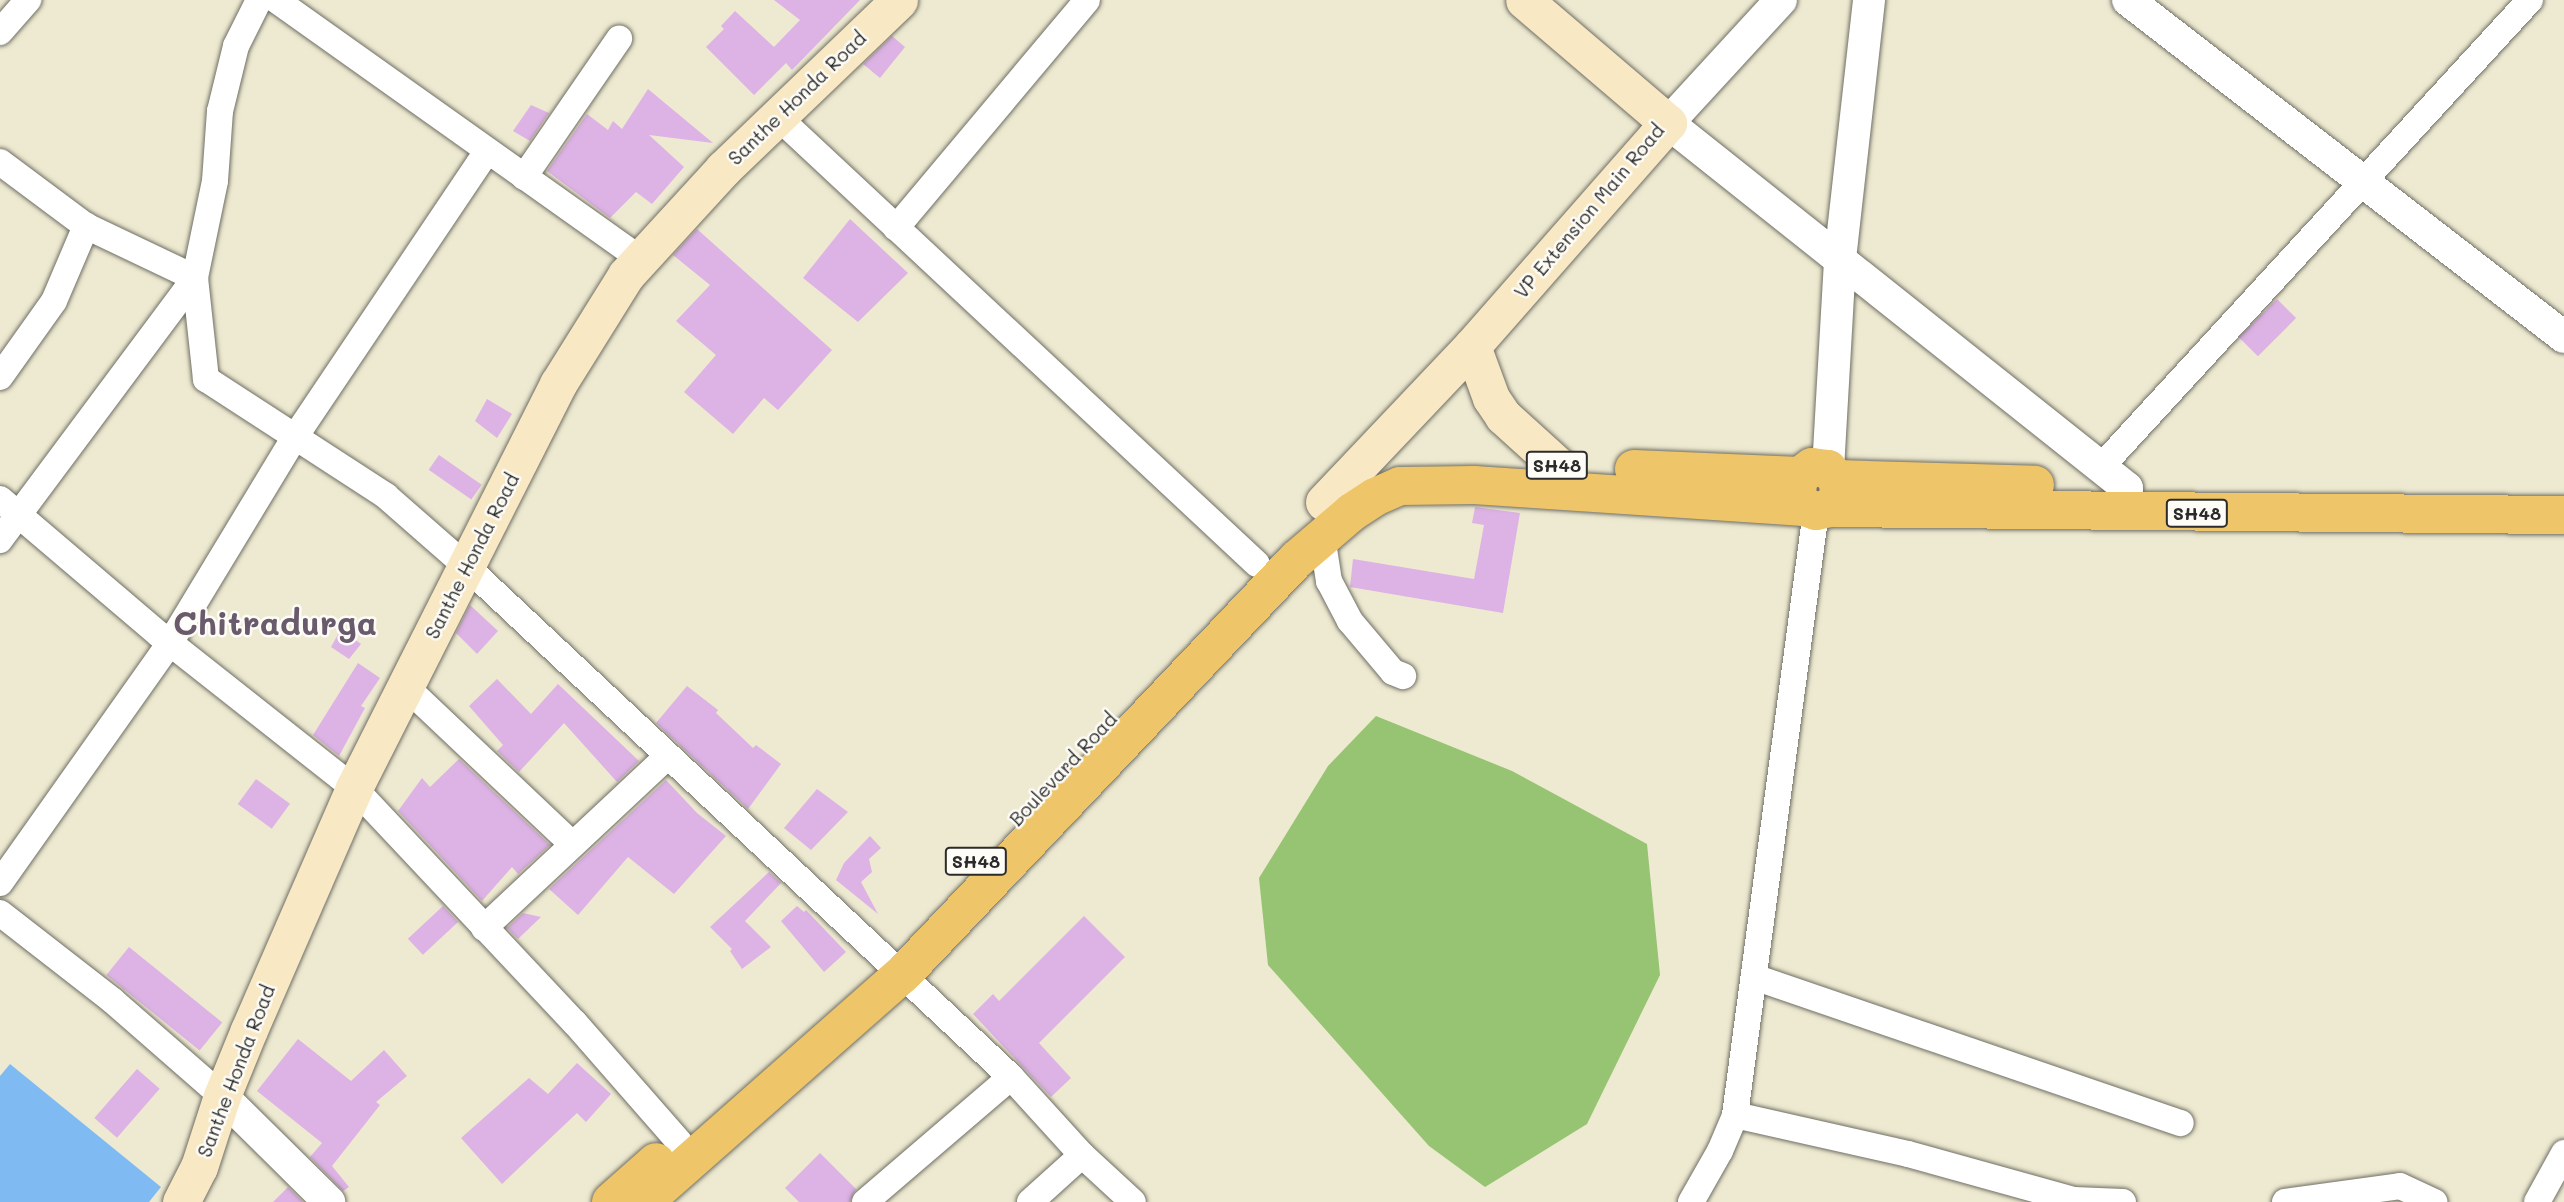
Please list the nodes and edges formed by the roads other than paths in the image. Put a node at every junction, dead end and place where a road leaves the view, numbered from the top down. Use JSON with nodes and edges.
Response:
{"nodes":[{"id":1,"x":28,"y":0,"type":"edge"},
{"id":2,"x":259,"y":0,"type":"edge"},
{"id":3,"x":276,"y":0,"type":"edge"},
{"id":4,"x":899,"y":0,"type":"edge"},
{"id":5,"x":1087,"y":0,"type":"edge"},
{"id":6,"x":1524,"y":0,"type":"edge"},
{"id":7,"x":1781,"y":0,"type":"edge"},
{"id":8,"x":1869,"y":0,"type":"edge"},
{"id":9,"x":2128,"y":0,"type":"edge"},
{"id":10,"x":2530,"y":0,"type":"edge"},
{"id":11,"x":0,"y":32,"type":"edge"},
{"id":12,"x":619,"y":38,"type":"dead end"},
{"id":13,"x":778,"y":117,"type":"junction"},
{"id":14,"x":1668,"y":123,"type":"junction"},
{"id":15,"x":487,"y":151,"type":"junction"},
{"id":16,"x":0,"y":162,"type":"edge"},
{"id":17,"x":524,"y":177,"type":"junction"},
{"id":18,"x":2364,"y":183,"type":"junction"},
{"id":19,"x":86,"y":226,"type":"junction"},
{"id":20,"x":897,"y":228,"type":"junction"},
{"id":21,"x":641,"y":259,"type":"junction"},
{"id":22,"x":1840,"y":259,"type":"junction"},
{"id":23,"x":195,"y":278,"type":"junction"},
{"id":24,"x":2564,"y":337,"type":"edge"},
{"id":25,"x":1472,"y":346,"type":"junction"},
{"id":26,"x":0,"y":377,"type":"edge"},
{"id":27,"x":295,"y":437,"type":"junction"},
{"id":28,"x":1557,"y":465,"type":"junction"},
{"id":29,"x":2118,"y":489,"type":"junction"},
{"id":30,"x":2564,"y":489,"type":"edge"},
{"id":31,"x":1819,"y":492,"type":"junction"},
{"id":32,"x":9,"y":507,"type":"edge"},
{"id":33,"x":2564,"y":515,"type":"edge"},
{"id":34,"x":1327,"y":516,"type":"junction"},
{"id":35,"x":0,"y":540,"type":"edge"},
{"id":36,"x":1257,"y":564,"type":"junction"},
{"id":37,"x":467,"y":567,"type":"junction"},
{"id":38,"x":170,"y":643,"type":"junction"},
{"id":39,"x":1403,"y":676,"type":"dead end"},
{"id":40,"x":406,"y":687,"type":"junction"},
{"id":41,"x":668,"y":756,"type":"junction"},
{"id":42,"x":354,"y":788,"type":"junction"},
{"id":43,"x":572,"y":844,"type":"junction"},
{"id":44,"x":0,"y":883,"type":"edge"},
{"id":45,"x":0,"y":913,"type":"edge"},
{"id":46,"x":484,"y":928,"type":"junction"},
{"id":47,"x":894,"y":966,"type":"junction"},
{"id":48,"x":1754,"y":977,"type":"junction"},
{"id":49,"x":1011,"y":1077,"type":"junction"},
{"id":50,"x":222,"y":1096,"type":"junction"},
{"id":51,"x":1735,"y":1115,"type":"junction"},
{"id":52,"x":2181,"y":1124,"type":"dead end"},
{"id":53,"x":679,"y":1142,"type":"junction"},
{"id":54,"x":2564,"y":1153,"type":"edge"},
{"id":55,"x":1082,"y":1155,"type":"junction"},
{"id":56,"x":181,"y":1202,"type":"edge"},
{"id":57,"x":329,"y":1202,"type":"edge"},
{"id":58,"x":611,"y":1202,"type":"edge"},
{"id":59,"x":644,"y":1202,"type":"edge"},
{"id":60,"x":865,"y":1202,"type":"edge"},
{"id":61,"x":1030,"y":1202,"type":"edge"},
{"id":62,"x":1133,"y":1202,"type":"edge"},
{"id":63,"x":1691,"y":1202,"type":"edge"},
{"id":64,"x":2123,"y":1202,"type":"edge"},
{"id":65,"x":2285,"y":1202,"type":"edge"},
{"id":66,"x":2435,"y":1202,"type":"edge"},
{"id":67,"x":2537,"y":1202,"type":"edge"}],
"edges":[{"from":1,"to":11,"type":"street"},
{"from":2,"to":23,"type":"street"},
{"from":3,"to":15,"type":"street"},
{"from":4,"to":13,"type":"main road","name":"Santhe Honda Road"},
{"from":5,"to":20,"type":"street"},
{"from":6,"to":14,"type":"main road","name":"VP Extension Main Road"},
{"from":7,"to":14,"type":"street"},
{"from":8,"to":22,"type":"street"},
{"from":9,"to":18,"type":"street"},
{"from":10,"to":18,"type":"street"},
{"from":12,"to":17,"type":"street"},
{"from":13,"to":20,"type":"street"},
{"from":13,"to":21,"type":"main road","name":"Santhe Honda Road"},
{"from":14,"to":22,"type":"street"},
{"from":14,"to":25,"type":"main road","name":"VP Extension Main Road"},
{"from":15,"to":17,"type":"street"},
{"from":15,"to":27,"type":"street"},
{"from":16,"to":19,"type":"street"},
{"from":17,"to":21,"type":"street"},
{"from":18,"to":24,"type":"street"},
{"from":18,"to":29,"type":"street"},
{"from":19,"to":23,"type":"street"},
{"from":19,"to":26,"type":"street"},
{"from":20,"to":36,"type":"street"},
{"from":21,"to":37,"type":"main road","name":"Santhe Honda Road"},
{"from":22,"to":29,"type":"street"},
{"from":22,"to":31,"type":"street"},
{"from":23,"to":27,"type":"street"},
{"from":23,"to":32,"type":"street"},
{"from":25,"to":28,"type":"main road"},
{"from":25,"to":34,"type":"main road","name":"VP Extension Main Road"},
{"from":27,"to":37,"type":"street"},
{"from":27,"to":38,"type":"street"},
{"from":28,"to":31,"type":"main road","number":"SH48"},
{"from":28,"to":34,"type":"main road","number":"SH48"},
{"from":29,"to":30,"type":"main road","number":"SH48"},
{"from":29,"to":31,"type":"main road","number":"SH48"},
{"from":29,"to":33,"type":"main road","number":"SH48"},
{"from":31,"to":34,"type":"main road","number":"SH48"},
{"from":31,"to":48,"type":"street"},
{"from":32,"to":35,"type":"street"},
{"from":32,"to":38,"type":"street"},
{"from":34,"to":36,"type":"main road","name":"Boulevard Road","number":"SH48"},
{"from":34,"to":39,"type":"street"},
{"from":34,"to":47,"type":"main road","name":"Boulevard Road","number":"SH48"},
{"from":36,"to":47,"type":"main road","name":"Boulevard Road","number":"SH48"},
{"from":37,"to":40,"type":"main road","name":"Santhe Honda Road"},
{"from":37,"to":41,"type":"street"},
{"from":38,"to":42,"type":"street"},
{"from":38,"to":44,"type":"street"},
{"from":40,"to":42,"type":"main road","name":"Santhe Honda Road"},
{"from":40,"to":43,"type":"street"},
{"from":41,"to":43,"type":"street"},
{"from":41,"to":47,"type":"street"},
{"from":42,"to":46,"type":"street"},
{"from":42,"to":50,"type":"main road","name":"Santhe Honda Road"},
{"from":43,"to":46,"type":"street"},
{"from":45,"to":50,"type":"street"},
{"from":46,"to":53,"type":"street"},
{"from":47,"to":49,"type":"street"},
{"from":47,"to":53,"type":"main road","name":"Boulevard Road","number":"SH48"},
{"from":47,"to":59,"type":"main road","name":"Boulevard Road","number":"SH48"},
{"from":48,"to":51,"type":"street"},
{"from":48,"to":52,"type":"street"},
{"from":49,"to":55,"type":"street"},
{"from":49,"to":60,"type":"street"},
{"from":50,"to":56,"type":"main road","name":"Santhe Honda Road"},
{"from":50,"to":57,"type":"street"},
{"from":51,"to":63,"type":"street"},
{"from":51,"to":64,"type":"street"},
{"from":53,"to":58,"type":"main road","name":"Boulevard Road","number":"SH48"},
{"from":54,"to":67,"type":"street"},
{"from":55,"to":61,"type":"street"},
{"from":55,"to":62,"type":"street"},
{"from":65,"to":66,"type":"street"}]}
